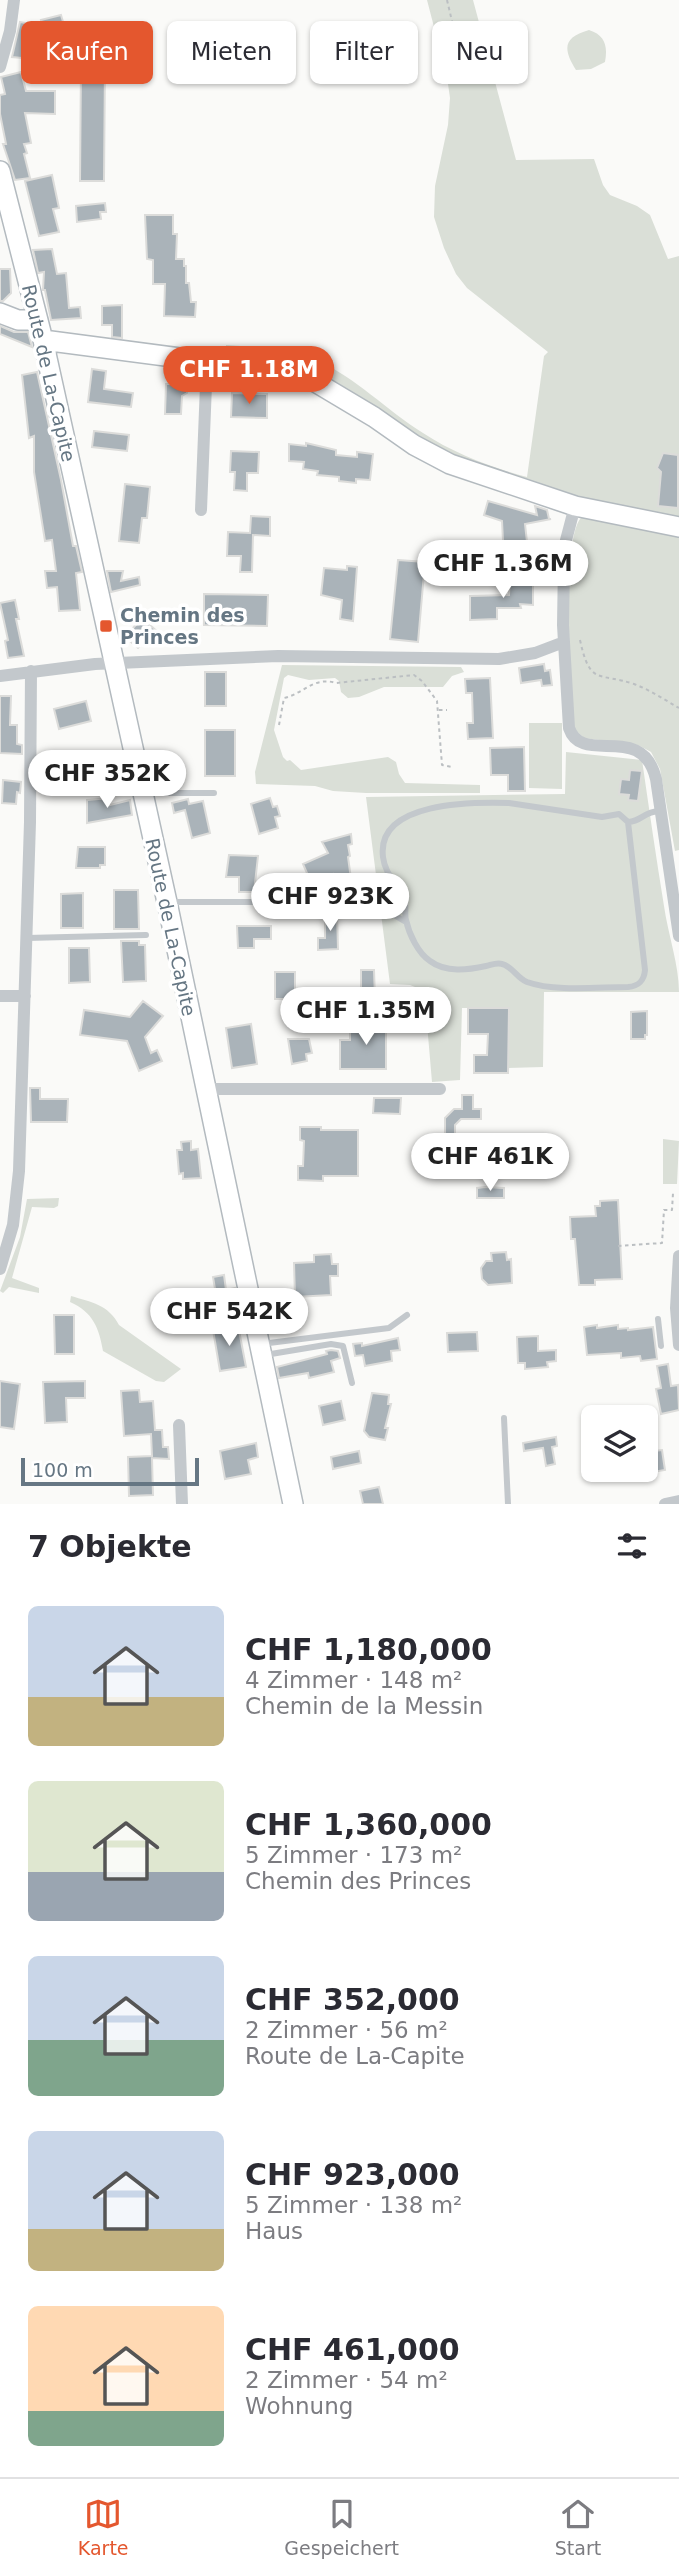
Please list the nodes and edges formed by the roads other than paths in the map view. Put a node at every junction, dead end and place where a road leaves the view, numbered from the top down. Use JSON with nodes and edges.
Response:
{"nodes":[{"id":1,"x":14,"y":0,"type":"edge"},
{"id":2,"x":0,"y":67,"type":"edge"},
{"id":3,"x":0,"y":171,"type":"edge"},
{"id":4,"x":0,"y":313,"type":"edge"},
{"id":5,"x":38,"y":320,"type":"junction"},
{"id":6,"x":43,"y":340,"type":"junction"},
{"id":7,"x":207,"y":360,"type":"junction"},
{"id":8,"x":575,"y":506,"type":"junction"},
{"id":9,"x":201,"y":510,"type":"dead end"},
{"id":10,"x":679,"y":527,"type":"edge"},
{"id":11,"x":564,"y":642,"type":"junction"},
{"id":12,"x":114,"y":664,"type":"junction"},
{"id":13,"x":31,"y":671,"type":"junction"},
{"id":14,"x":0,"y":676,"type":"edge"},
{"id":15,"x":142,"y":793,"type":"junction"},
{"id":16,"x":214,"y":793,"type":"dead end"},
{"id":17,"x":660,"y":811,"type":"junction"},
{"id":18,"x":628,"y":822,"type":"junction"},
{"id":19,"x":397,"y":889,"type":"junction"},
{"id":20,"x":292,"y":894,"type":"dead end"},
{"id":21,"x":167,"y":902,"type":"junction"},
{"id":22,"x":406,"y":922,"type":"junction"},
{"id":23,"x":146,"y":935,"type":"dead end"},
{"id":24,"x":679,"y":936,"type":"edge"},
{"id":25,"x":27,"y":938,"type":"junction"},
{"id":26,"x":0,"y":996,"type":"edge"},
{"id":27,"x":25,"y":996,"type":"junction"},
{"id":28,"x":206,"y":1089,"type":"junction"},
{"id":29,"x":440,"y":1089,"type":"dead end"},
{"id":30,"x":679,"y":1256,"type":"edge"},
{"id":31,"x":0,"y":1269,"type":"edge"},
{"id":32,"x":407,"y":1315,"type":"dead end"},
{"id":33,"x":658,"y":1319,"type":"dead end"},
{"id":34,"x":679,"y":1345,"type":"edge"},
{"id":35,"x":661,"y":1346,"type":"dead end"},
{"id":36,"x":260,"y":1350,"type":"junction"},
{"id":37,"x":352,"y":1383,"type":"dead end"},
{"id":38,"x":504,"y":1418,"type":"dead end"},
{"id":39,"x":178,"y":1425,"type":"dead end"},
{"id":40,"x":679,"y":1501,"type":"edge"},
{"id":41,"x":183,"y":1504,"type":"edge"},
{"id":42,"x":293,"y":1504,"type":"edge"},
{"id":43,"x":508,"y":1504,"type":"edge"},
{"id":44,"x":665,"y":1504,"type":"edge"}],
"edges":[{"from":1,"to":2,"type":"street"},
{"from":3,"to":5,"type":"street","name":"Route de La-Capite"},
{"from":4,"to":5,"type":"street"},
{"from":5,"to":6,"type":"street","name":"Route de La-Capite"},
{"from":6,"to":7,"type":"street"},
{"from":6,"to":12,"type":"street","name":"Route de La-Capite"},
{"from":7,"to":8,"type":"street"},
{"from":7,"to":9,"type":"street"},
{"from":8,"to":10,"type":"street"},
{"from":8,"to":11,"type":"street"},
{"from":11,"to":12,"type":"street"},
{"from":11,"to":17,"type":"street"},
{"from":12,"to":13,"type":"street"},
{"from":12,"to":15,"type":"street","name":"Route de La-Capite"},
{"from":13,"to":14,"type":"street"},
{"from":13,"to":25,"type":"street"},
{"from":15,"to":16,"type":"lane"},
{"from":15,"to":21,"type":"street","name":"Route de La-Capite"},
{"from":17,"to":18,"type":"lane"},
{"from":17,"to":24,"type":"street"},
{"from":18,"to":19,"type":"lane"},
{"from":18,"to":22,"type":"lane"},
{"from":19,"to":22,"type":"lane"},
{"from":19,"to":22,"type":"lane"},
{"from":20,"to":21,"type":"lane"},
{"from":21,"to":28,"type":"street","name":"Route de La-Capite"},
{"from":23,"to":25,"type":"lane"},
{"from":25,"to":27,"type":"street"},
{"from":26,"to":27,"type":"street"},
{"from":27,"to":31,"type":"street"},
{"from":28,"to":29,"type":"street"},
{"from":28,"to":36,"type":"street","name":"Route de La-Capite"},
{"from":30,"to":34,"type":"street"},
{"from":32,"to":36,"type":"lane"},
{"from":33,"to":35,"type":"lane"},
{"from":36,"to":37,"type":"lane"},
{"from":36,"to":42,"type":"street","name":"Route de La-Capite"},
{"from":38,"to":43,"type":"lane"},
{"from":39,"to":41,"type":"street"},
{"from":40,"to":44,"type":"street"}]}
